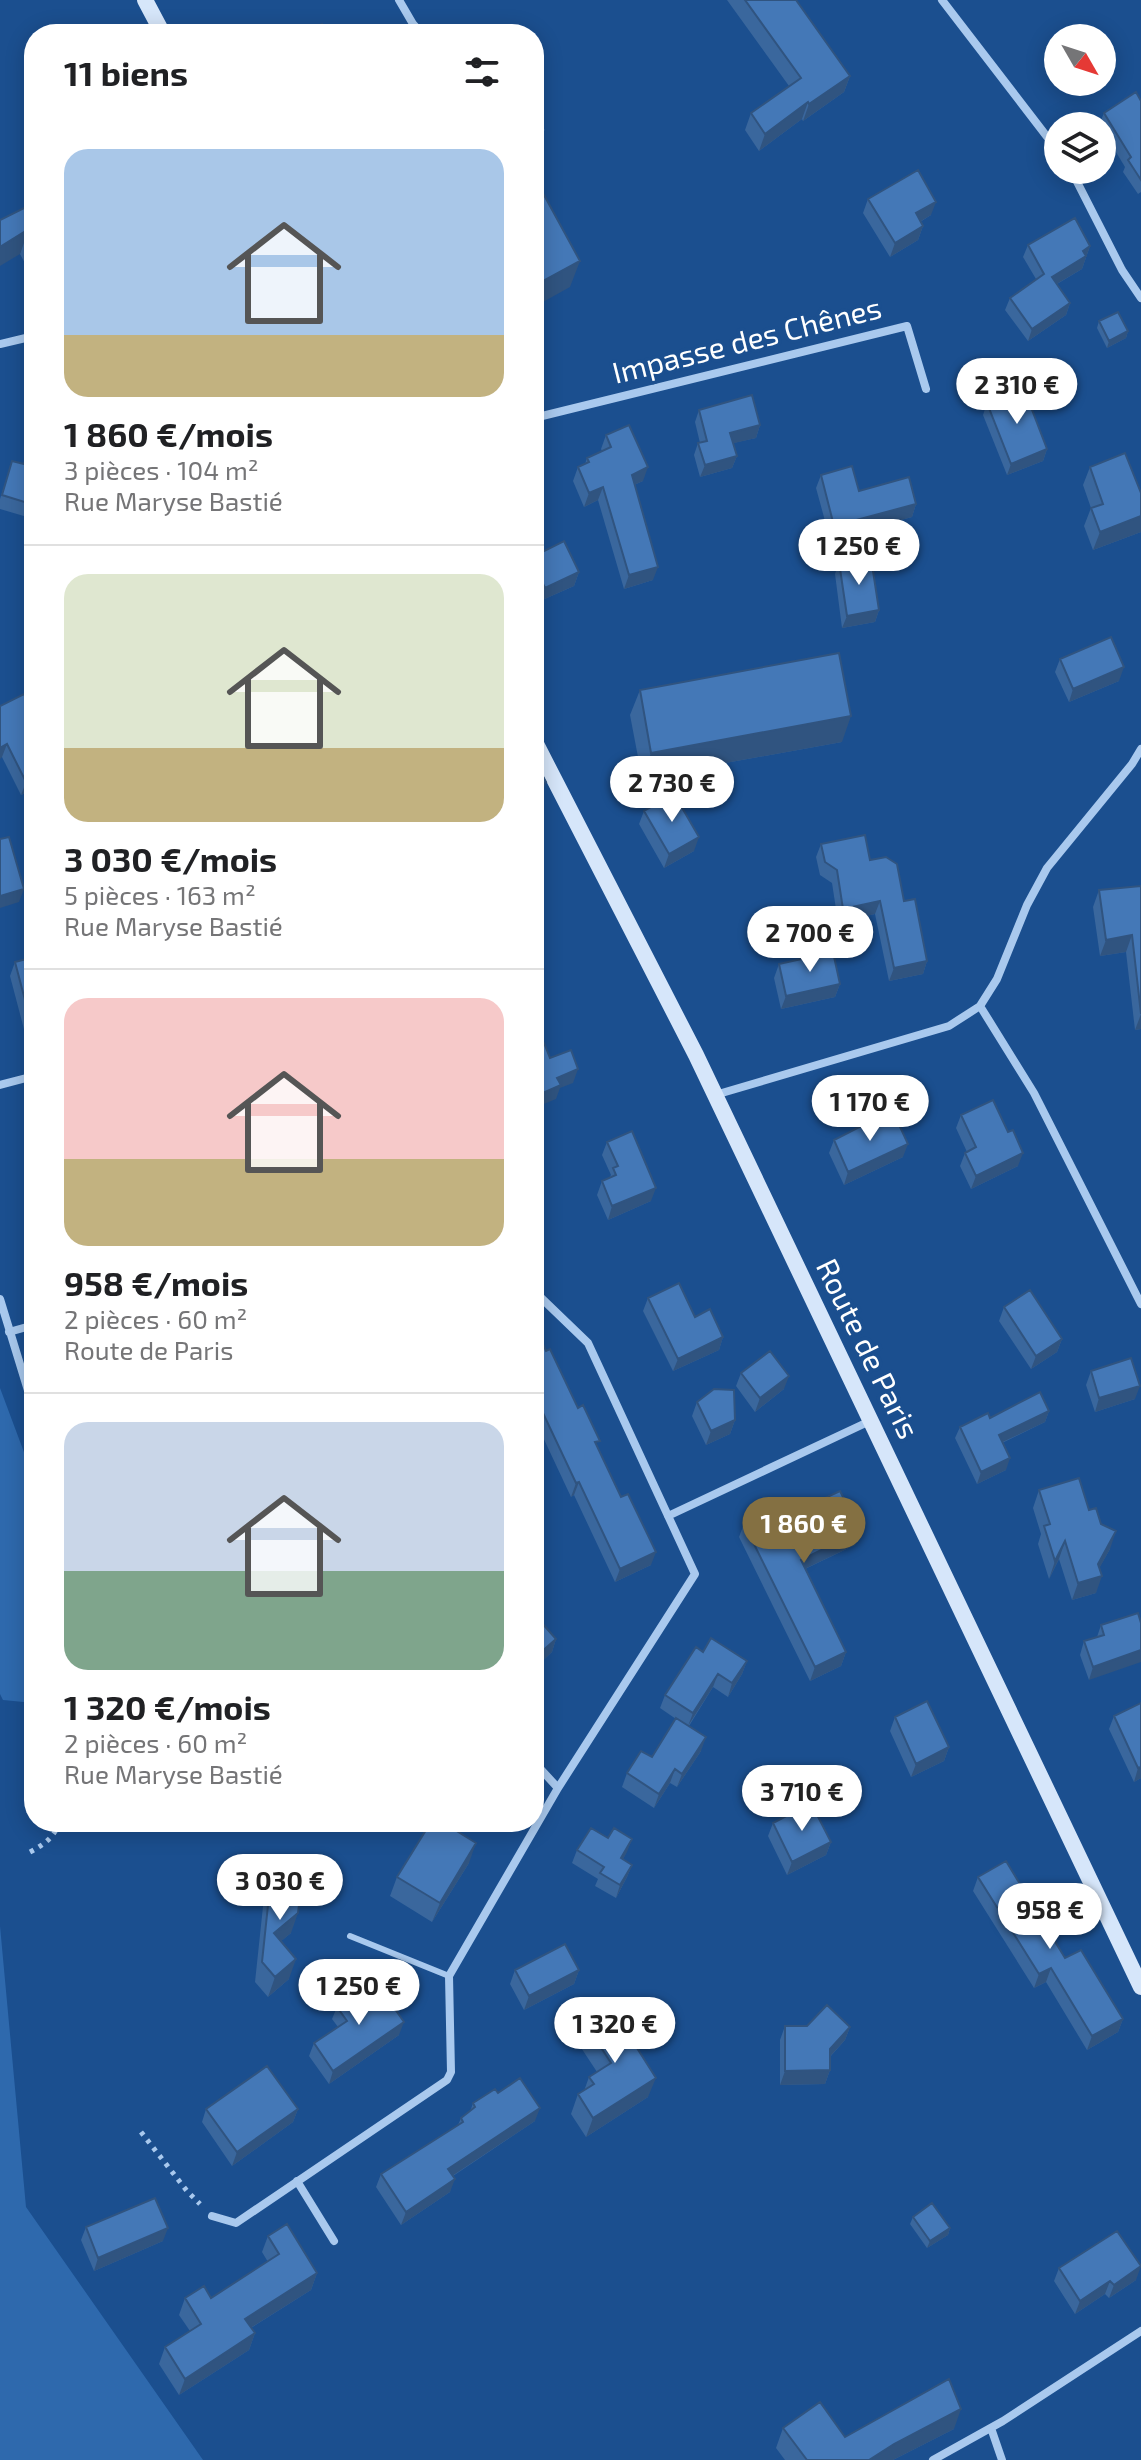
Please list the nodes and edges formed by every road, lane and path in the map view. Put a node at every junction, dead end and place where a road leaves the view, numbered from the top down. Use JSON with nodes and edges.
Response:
{"nodes":[{"id":1,"x":145,"y":0,"type":"edge"},
{"id":2,"x":399,"y":0,"type":"edge"},
{"id":3,"x":942,"y":0,"type":"edge"},
{"id":4,"x":158,"y":24,"type":"edge"},
{"id":5,"x":413,"y":24,"type":"edge"},
{"id":6,"x":1044,"y":133,"type":"edge"},
{"id":7,"x":1078,"y":184,"type":"edge"},
{"id":8,"x":1141,"y":298,"type":"edge"},
{"id":9,"x":24,"y":338,"type":"edge"},
{"id":10,"x":0,"y":344,"type":"edge"},
{"id":11,"x":926,"y":389,"type":"dead end"},
{"id":12,"x":544,"y":416,"type":"edge"},
{"id":13,"x":1141,"y":749,"type":"edge"},
{"id":14,"x":544,"y":759,"type":"edge"},
{"id":15,"x":980,"y":1006,"type":"junction"},
{"id":16,"x":24,"y":1079,"type":"edge"},
{"id":17,"x":0,"y":1085,"type":"edge"},
{"id":18,"x":714,"y":1095,"type":"junction"},
{"id":19,"x":0,"y":1299,"type":"edge"},
{"id":20,"x":544,"y":1301,"type":"edge"},
{"id":21,"x":1141,"y":1304,"type":"edge"},
{"id":22,"x":24,"y":1328,"type":"edge"},
{"id":23,"x":9,"y":1332,"type":"junction"},
{"id":24,"x":24,"y":1379,"type":"edge"},
{"id":25,"x":870,"y":1421,"type":"junction"},
{"id":26,"x":668,"y":1516,"type":"junction"},
{"id":27,"x":544,"y":1773,"type":"edge"},
{"id":28,"x":558,"y":1788,"type":"junction"},
{"id":29,"x":544,"y":1812,"type":"edge"},
{"id":30,"x":55,"y":1832,"type":"edge"},
{"id":31,"x":532,"y":1832,"type":"edge"},
{"id":32,"x":30,"y":1852,"type":"dead end"},
{"id":33,"x":350,"y":1936,"type":"dead end"},
{"id":34,"x":449,"y":1976,"type":"junction"},
{"id":35,"x":1141,"y":1987,"type":"edge"},
{"id":36,"x":141,"y":2132,"type":"dead end"},
{"id":37,"x":297,"y":2181,"type":"junction"},
{"id":38,"x":212,"y":2216,"type":"joint"},
{"id":39,"x":334,"y":2241,"type":"dead end"},
{"id":40,"x":1141,"y":2331,"type":"edge"},
{"id":41,"x":991,"y":2428,"type":"junction"},
{"id":42,"x":933,"y":2460,"type":"edge"},
{"id":43,"x":1002,"y":2460,"type":"edge"}],
"edges":[{"from":1,"to":4,"type":"main road"},
{"from":2,"to":5,"type":"street"},
{"from":3,"to":6,"type":"street"},
{"from":7,"to":8,"type":"street"},
{"from":9,"to":10,"type":"street"},
{"from":11,"to":12,"type":"street","name":"Impasse des Chênes"},
{"from":13,"to":15,"type":"street"},
{"from":14,"to":18,"type":"main road","name":"Route de Paris"},
{"from":15,"to":18,"type":"street"},
{"from":15,"to":21,"type":"street"},
{"from":16,"to":17,"type":"street"},
{"from":18,"to":25,"type":"main road","name":"Route de Paris"},
{"from":19,"to":23,"type":"street"},
{"from":20,"to":26,"type":"street"},
{"from":22,"to":23,"type":"street"},
{"from":23,"to":24,"type":"street"},
{"from":25,"to":26,"type":"street"},
{"from":25,"to":35,"type":"main road","name":"Route de Paris"},
{"from":26,"to":28,"type":"street"},
{"from":27,"to":28,"type":"street"},
{"from":28,"to":29,"type":"street"},
{"from":30,"to":32,"type":"path"},
{"from":31,"to":34,"type":"street"},
{"from":33,"to":34,"type":"lane"},
{"from":34,"to":37,"type":"street"},
{"from":36,"to":38,"type":"path"},
{"from":37,"to":38,"type":"street"},
{"from":37,"to":39,"type":"street"},
{"from":40,"to":41,"type":"street"},
{"from":41,"to":42,"type":"street"},
{"from":41,"to":43,"type":"street"}]}
